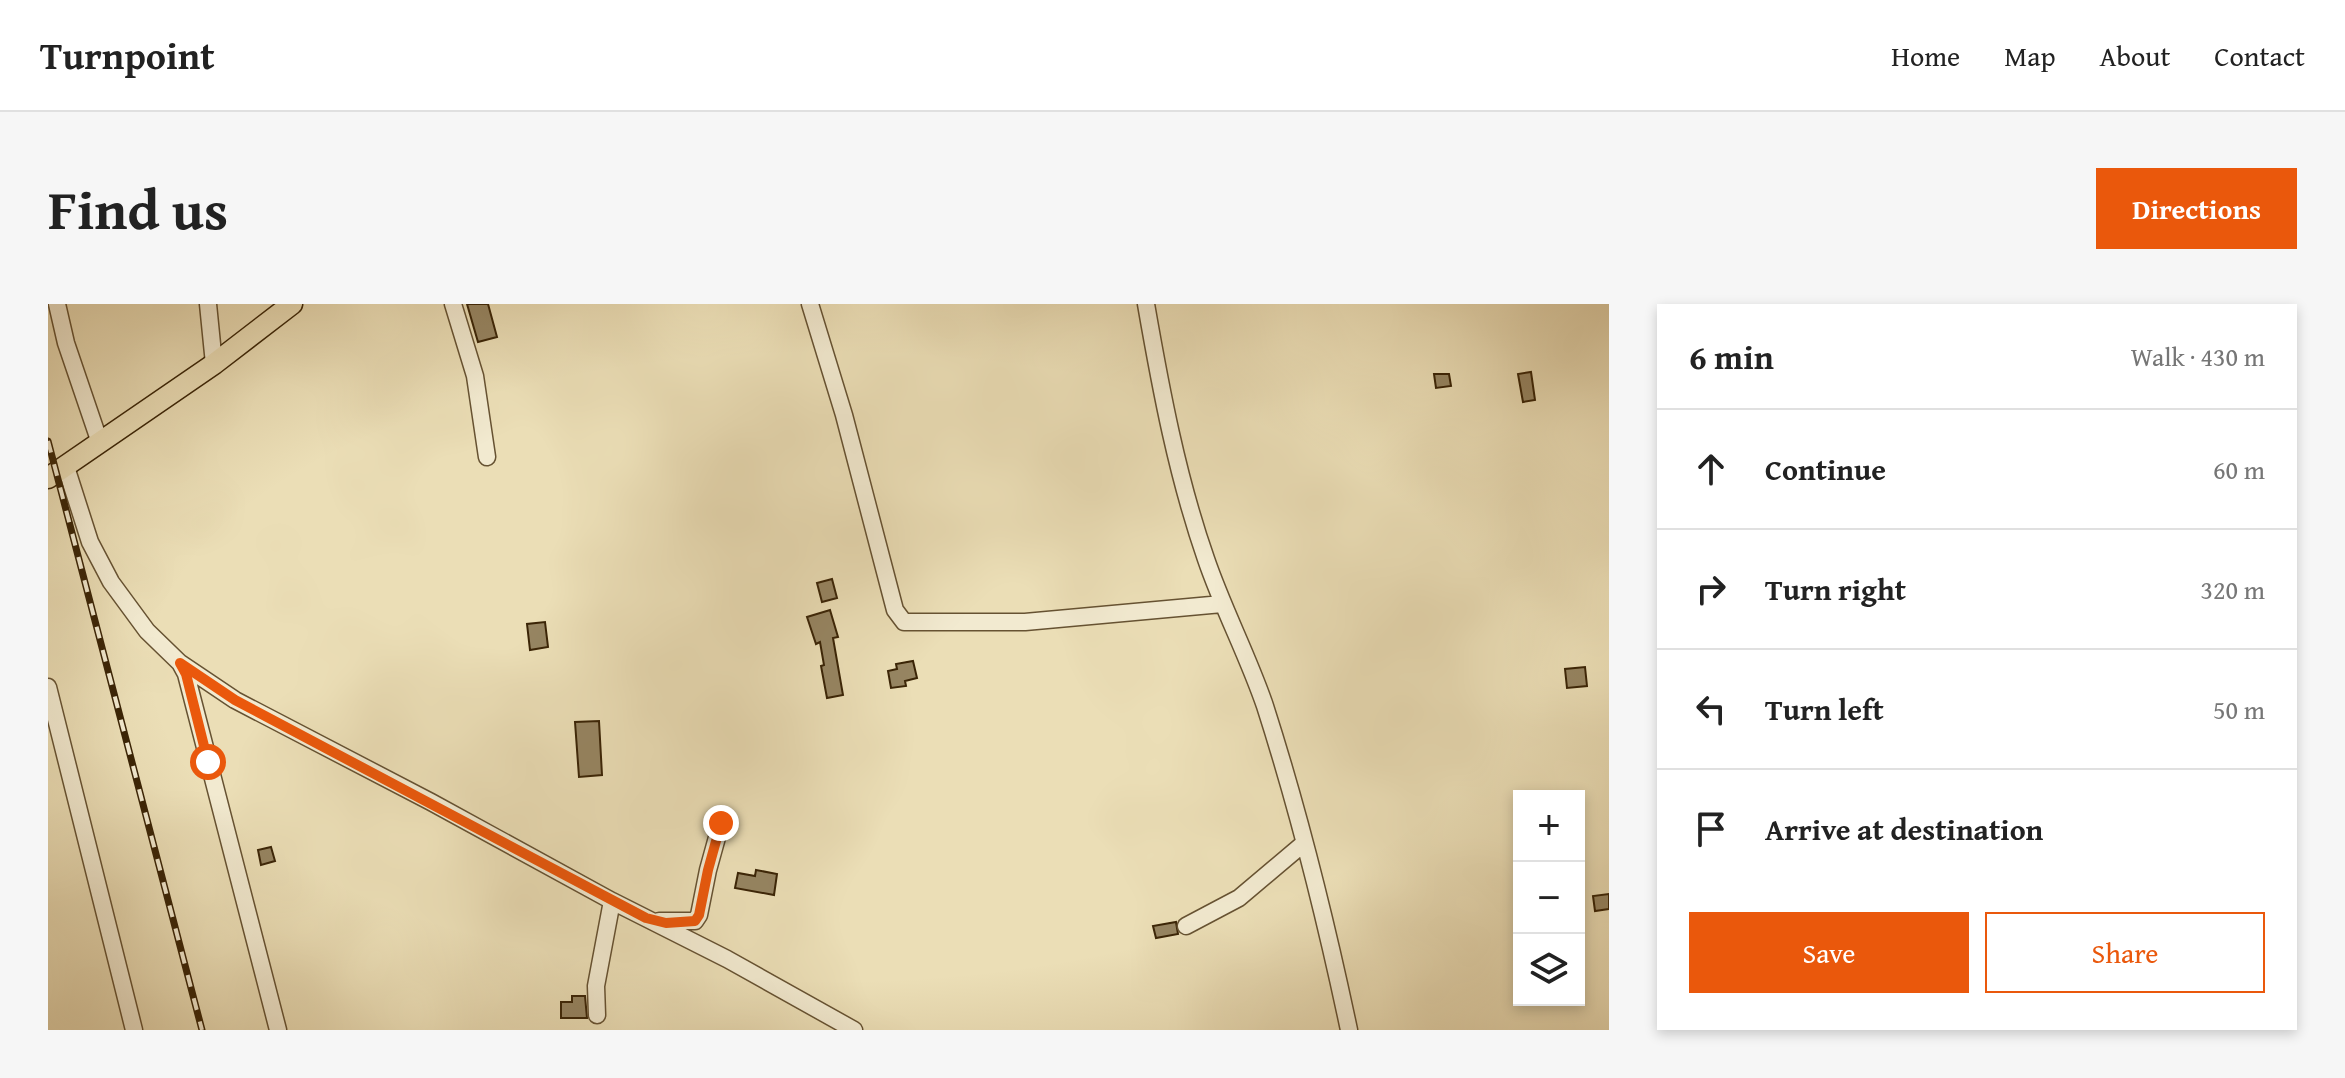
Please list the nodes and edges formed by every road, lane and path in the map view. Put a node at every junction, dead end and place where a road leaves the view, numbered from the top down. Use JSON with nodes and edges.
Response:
{"nodes":[{"id":1,"x":57,"y":304,"type":"edge"},
{"id":2,"x":208,"y":304,"type":"edge"},
{"id":3,"x":292,"y":304,"type":"edge"},
{"id":4,"x":453,"y":304,"type":"edge"},
{"id":5,"x":810,"y":304,"type":"edge"},
{"id":6,"x":1146,"y":304,"type":"edge"},
{"id":7,"x":214,"y":364,"type":"junction"},
{"id":8,"x":100,"y":443,"type":"junction"},
{"id":9,"x":487,"y":457,"type":"dead end"},
{"id":10,"x":57,"y":472,"type":"edge"},
{"id":11,"x":1222,"y":604,"type":"junction"},
{"id":12,"x":180,"y":663,"type":"junction"},
{"id":13,"x":48,"y":687,"type":"edge"},
{"id":14,"x":721,"y":823,"type":"dead end"},
{"id":15,"x":1303,"y":844,"type":"junction"},
{"id":16,"x":612,"y":901,"type":"junction"},
{"id":17,"x":646,"y":918,"type":"junction"},
{"id":18,"x":1186,"y":926,"type":"dead end"},
{"id":19,"x":597,"y":1015,"type":"dead end"},
{"id":20,"x":134,"y":1030,"type":"edge"},
{"id":21,"x":278,"y":1030,"type":"edge"},
{"id":22,"x":854,"y":1030,"type":"edge"},
{"id":23,"x":1349,"y":1030,"type":"edge"}],
"edges":[{"from":1,"to":8,"type":"street"},
{"from":2,"to":7,"type":"street"},
{"from":3,"to":7,"type":"main road"},
{"from":4,"to":9,"type":"street"},
{"from":5,"to":11,"type":"street"},
{"from":6,"to":11,"type":"street"},
{"from":7,"to":8,"type":"main road"},
{"from":8,"to":10,"type":"main road"},
{"from":10,"to":12,"type":"street"},
{"from":11,"to":15,"type":"street"},
{"from":12,"to":16,"type":"street"},
{"from":12,"to":21,"type":"street"},
{"from":13,"to":20,"type":"street"},
{"from":14,"to":17,"type":"street"},
{"from":15,"to":18,"type":"street"},
{"from":15,"to":23,"type":"street"},
{"from":16,"to":17,"type":"street"},
{"from":16,"to":19,"type":"street"},
{"from":17,"to":22,"type":"street"}]}
